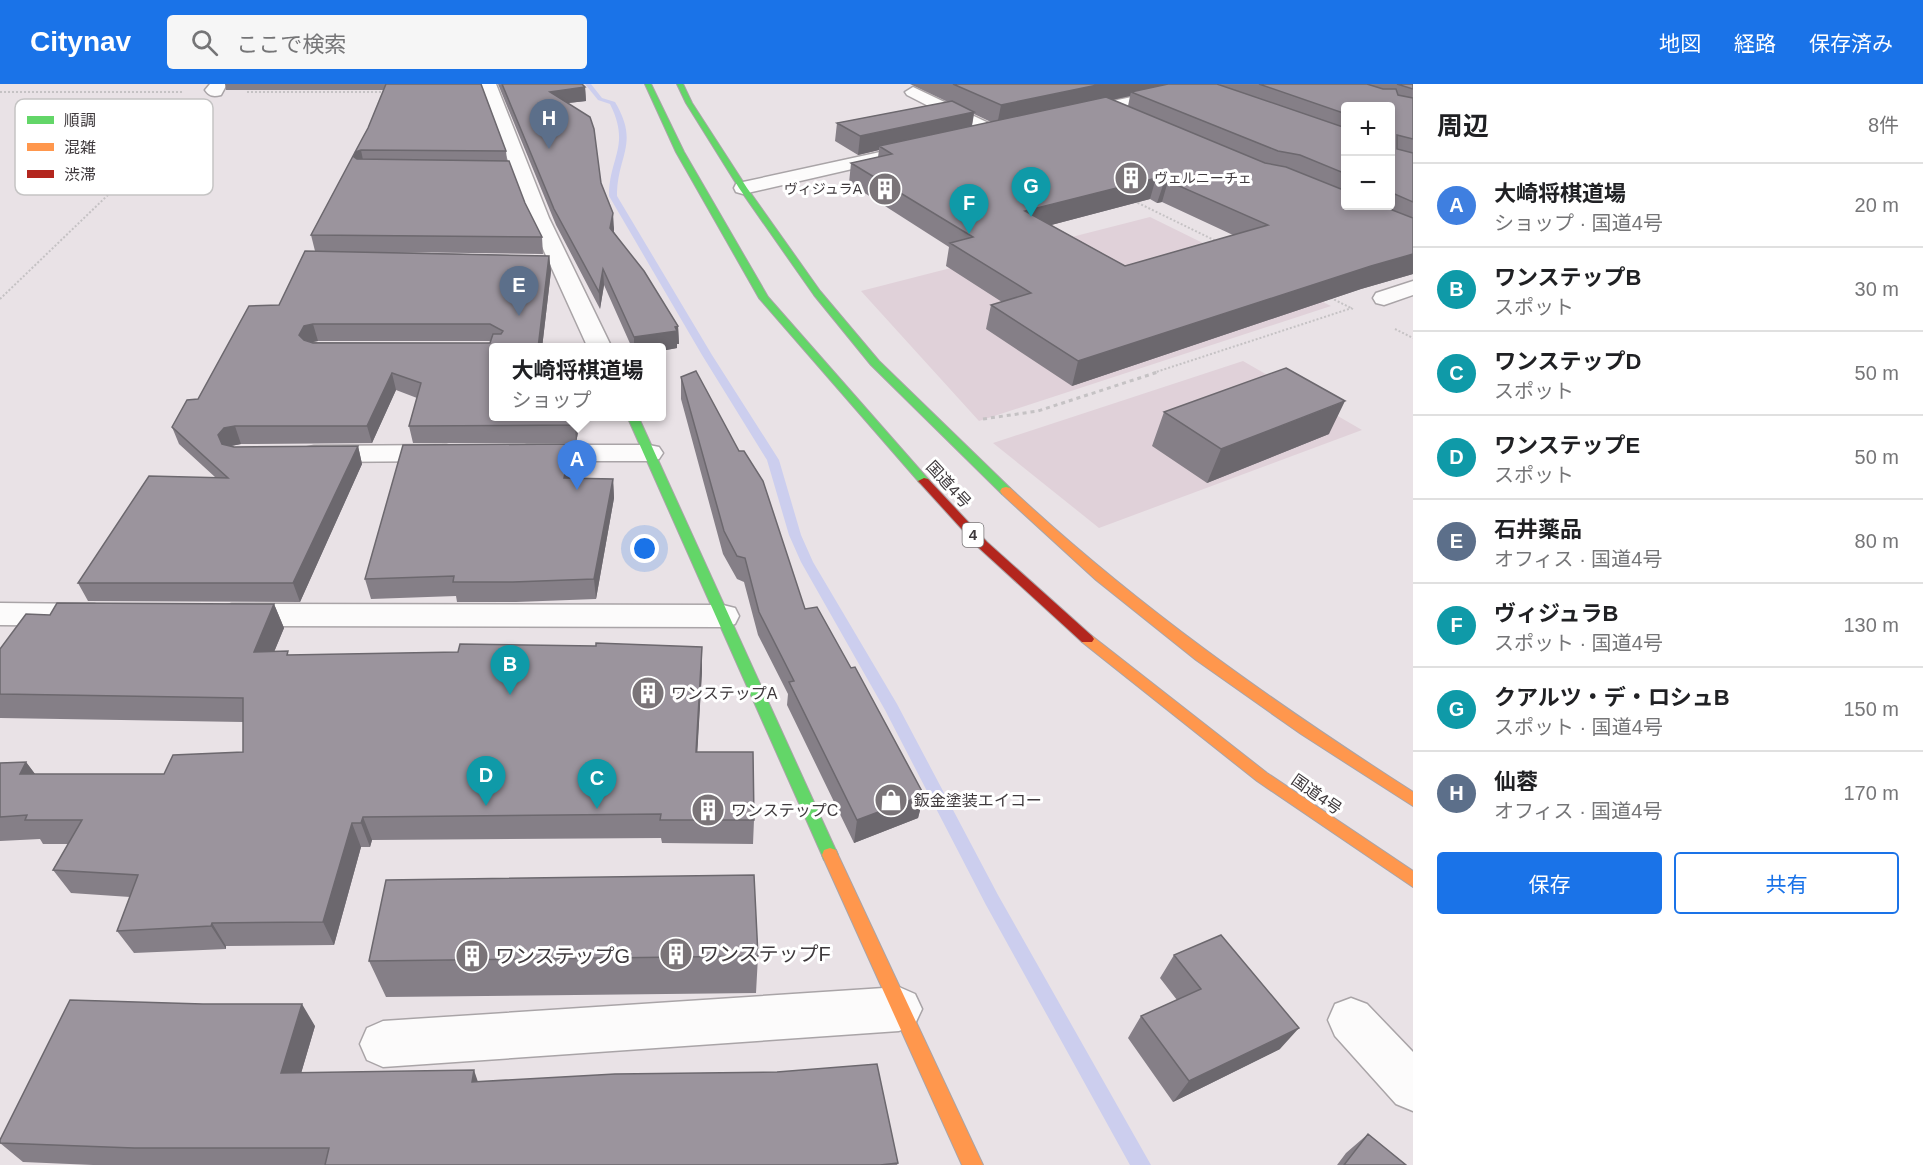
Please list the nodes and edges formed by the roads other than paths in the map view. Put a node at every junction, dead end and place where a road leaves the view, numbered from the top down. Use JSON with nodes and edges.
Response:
{"nodes":[{"id":1,"x":488,"y":84,"type":"edge"},
{"id":2,"x":648,"y":84,"type":"edge"},
{"id":3,"x":680,"y":84,"type":"edge"},
{"id":4,"x":1202,"y":86,"type":"edge"},
{"id":5,"x":1127,"y":87,"type":"dead end"},
{"id":6,"x":913,"y":92,"type":"dead end"},
{"id":7,"x":1154,"y":97,"type":"junction"},
{"id":8,"x":1227,"y":101,"type":"edge"},
{"id":9,"x":1102,"y":109,"type":"junction"},
{"id":10,"x":1058,"y":118,"type":"edge"},
{"id":11,"x":1134,"y":123,"type":"edge"},
{"id":12,"x":1015,"y":127,"type":"edge"},
{"id":13,"x":993,"y":132,"type":"junction"},
{"id":14,"x":970,"y":137,"type":"edge"},
{"id":15,"x":914,"y":150,"type":"edge"},
{"id":16,"x":743,"y":188,"type":"junction"},
{"id":17,"x":537,"y":262,"type":"edge"},
{"id":18,"x":560,"y":263,"type":"junction"},
{"id":19,"x":1413,"y":288,"type":"edge"},
{"id":20,"x":1384,"y":298,"type":"road end"},
{"id":21,"x":598,"y":343,"type":"edge"},
{"id":22,"x":634,"y":421,"type":"edge"},
{"id":23,"x":469,"y":453,"type":"edge"},
{"id":24,"x":505,"y":453,"type":"edge"},
{"id":25,"x":649,"y":453,"type":"junction"},
{"id":26,"x":289,"y":454,"type":"edge"},
{"id":27,"x":0,"y":614,"type":"edge"},
{"id":28,"x":119,"y":615,"type":"edge"},
{"id":29,"x":202,"y":615,"type":"edge"},
{"id":30,"x":723,"y":616,"type":"junction"},
{"id":31,"x":1413,"y":800,"type":"edge"},
{"id":32,"x":1413,"y":880,"type":"edge"},
{"id":33,"x":899,"y":1009,"type":"junction"},
{"id":34,"x":1351,"y":1020,"type":"dead end"},
{"id":35,"x":383,"y":1044,"type":"dead end"},
{"id":36,"x":1413,"y":1087,"type":"edge"},
{"id":37,"x":973,"y":1165,"type":"edge"}],
"edges":[{"from":1,"to":18,"type":"street"},
{"from":2,"to":32,"type":"main road","name":"国道4号","number":"4"},
{"from":3,"to":16,"type":"main road","name":"国道4号"},
{"from":4,"to":7,"type":"street"},
{"from":4,"to":8,"type":"street"},
{"from":5,"to":7,"type":"street"},
{"from":6,"to":13,"type":"street"},
{"from":7,"to":9,"type":"street"},
{"from":9,"to":10,"type":"street"},
{"from":9,"to":11,"type":"street"},
{"from":12,"to":13,"type":"street"},
{"from":13,"to":14,"type":"street"},
{"from":15,"to":16,"type":"street"},
{"from":16,"to":31,"type":"main road","name":"国道4号"},
{"from":17,"to":18,"type":"street"},
{"from":18,"to":21,"type":"street"},
{"from":19,"to":20,"type":"street"},
{"from":22,"to":25,"type":"main road"},
{"from":23,"to":26,"type":"street"},
{"from":24,"to":25,"type":"street"},
{"from":25,"to":30,"type":"main road"},
{"from":27,"to":28,"type":"street"},
{"from":29,"to":30,"type":"street"},
{"from":30,"to":33,"type":"main road"},
{"from":33,"to":35,"type":"street"},
{"from":33,"to":37,"type":"main road"},
{"from":34,"to":36,"type":"street"}]}
